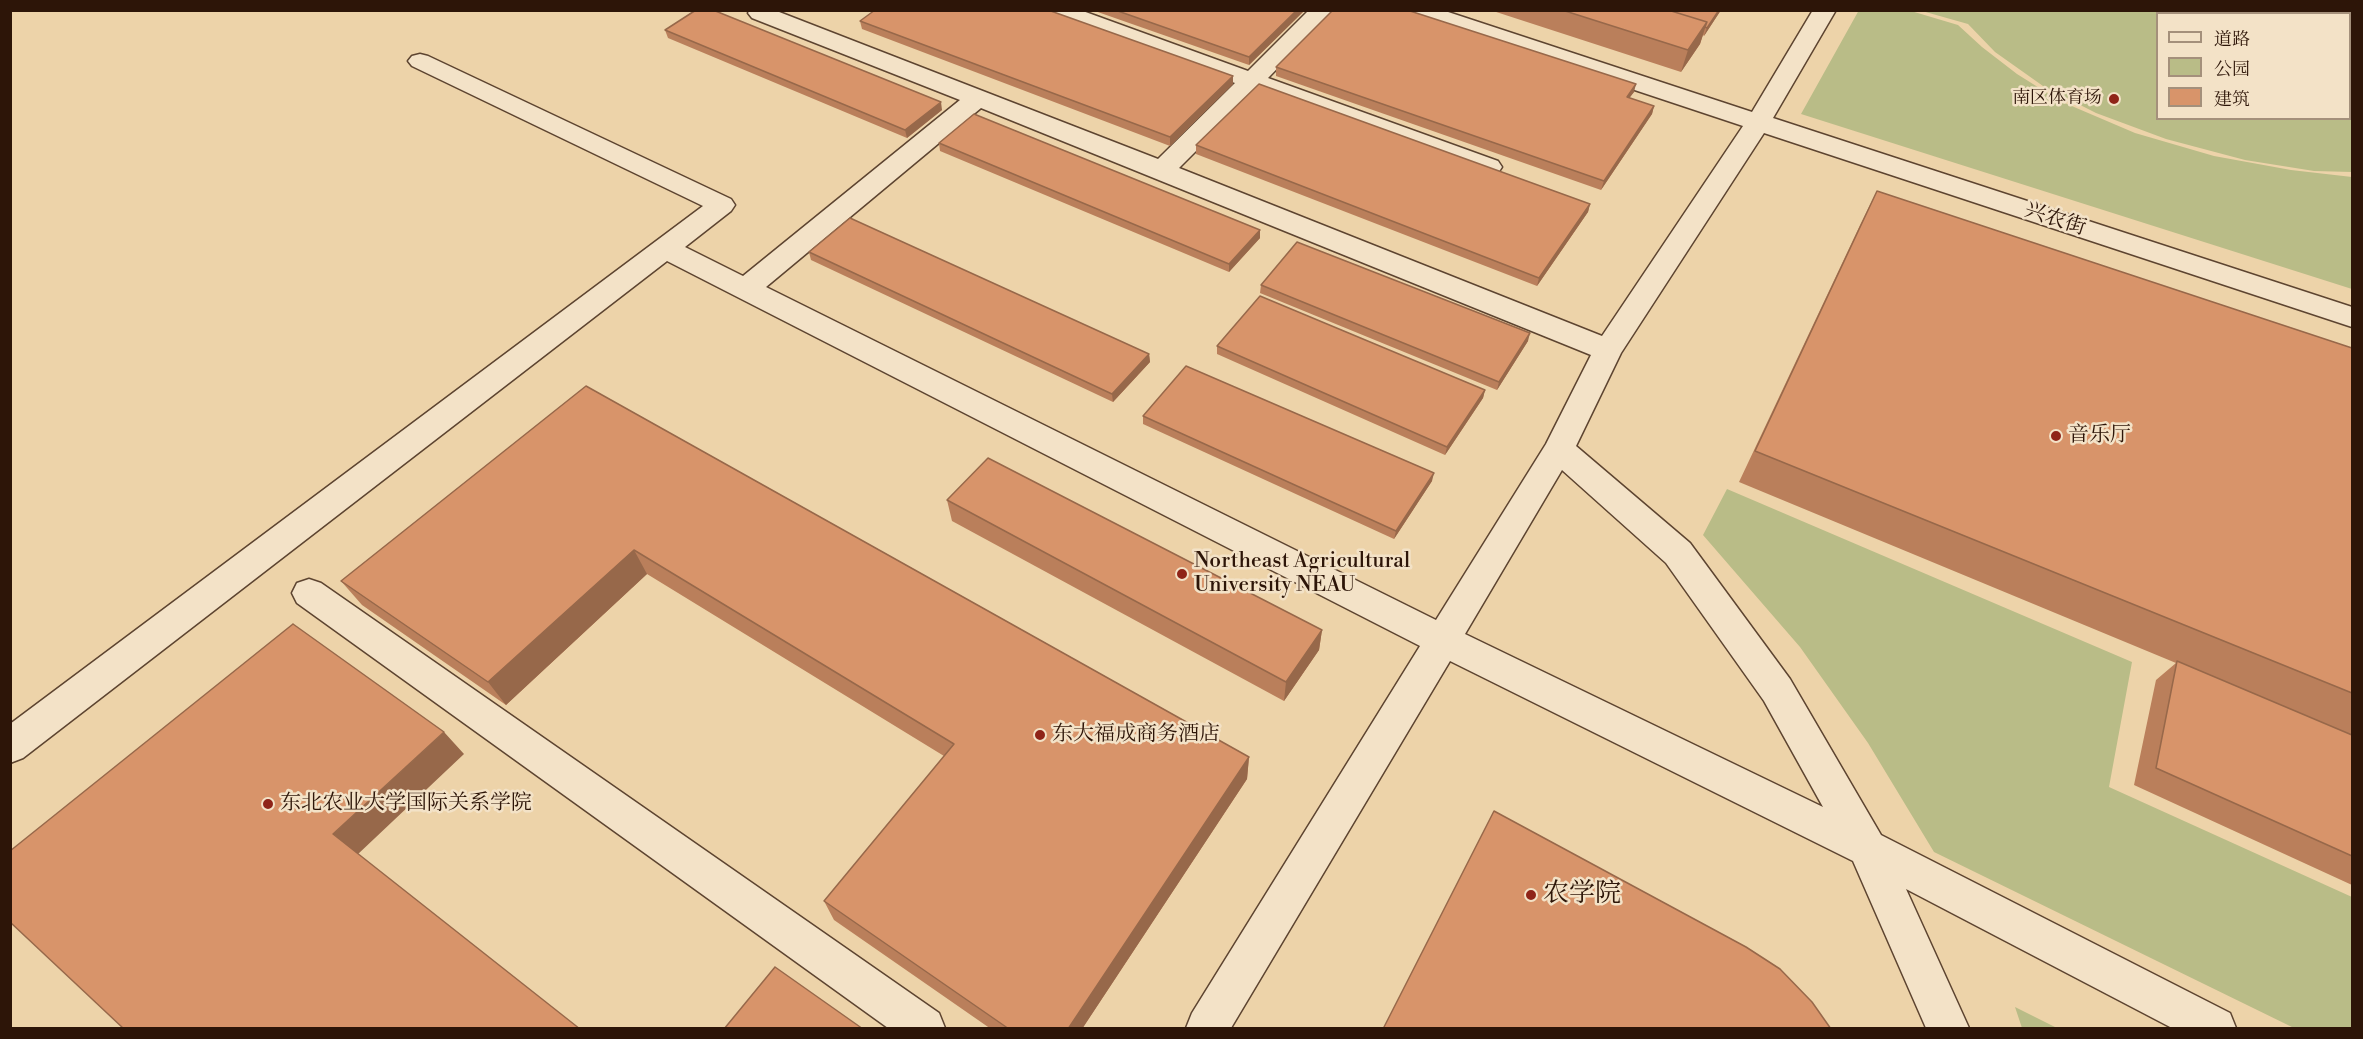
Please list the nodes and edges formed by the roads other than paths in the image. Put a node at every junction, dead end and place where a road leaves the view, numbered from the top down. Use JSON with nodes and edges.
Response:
{"nodes":[{"id":1,"x":764,"y":10,"type":"edge"},
{"id":2,"x":1057,"y":10,"type":"edge"},
{"id":3,"x":1323,"y":10,"type":"edge"},
{"id":4,"x":1417,"y":10,"type":"edge"},
{"id":5,"x":1825,"y":10,"type":"edge"},
{"id":6,"x":420,"y":62,"type":"dead end"},
{"id":7,"x":1251,"y":80,"type":"junction"},
{"id":8,"x":977,"y":99,"type":"junction"},
{"id":9,"x":1758,"y":123,"type":"junction"},
{"id":10,"x":1162,"y":170,"type":"junction"},
{"id":11,"x":1515,"y":176,"type":"edge"},
{"id":12,"x":663,"y":248,"type":"junction"},
{"id":13,"x":745,"y":289,"type":"junction"},
{"id":14,"x":2352,"y":316,"type":"edge"},
{"id":15,"x":1608,"y":350,"type":"junction"},
{"id":16,"x":1559,"y":449,"type":"junction"},
{"id":17,"x":309,"y":593,"type":"dead end"},
{"id":18,"x":1442,"y":640,"type":"junction"},
{"id":19,"x":10,"y":746,"type":"edge"},
{"id":20,"x":1867,"y":848,"type":"junction"},
{"id":21,"x":924,"y":1029,"type":"edge"},
{"id":22,"x":1207,"y":1029,"type":"edge"},
{"id":23,"x":1948,"y":1029,"type":"edge"},
{"id":24,"x":2215,"y":1029,"type":"edge"}],
"edges":[{"from":1,"to":8,"type":"street"},
{"from":2,"to":7,"type":"street"},
{"from":3,"to":7,"type":"street"},
{"from":4,"to":9,"type":"street","name":"兴农街"},
{"from":5,"to":9,"type":"street"},
{"from":6,"to":12,"type":"street"},
{"from":7,"to":10,"type":"street"},
{"from":7,"to":11,"type":"street"},
{"from":8,"to":10,"type":"street"},
{"from":8,"to":13,"type":"street"},
{"from":9,"to":14,"type":"street","name":"兴农街"},
{"from":9,"to":15,"type":"street"},
{"from":10,"to":15,"type":"street"},
{"from":12,"to":13,"type":"street"},
{"from":12,"to":19,"type":"street"},
{"from":13,"to":18,"type":"street"},
{"from":15,"to":16,"type":"street"},
{"from":16,"to":18,"type":"street"},
{"from":16,"to":20,"type":"street"},
{"from":17,"to":21,"type":"street"},
{"from":18,"to":20,"type":"street"},
{"from":18,"to":22,"type":"street"},
{"from":20,"to":23,"type":"street"},
{"from":20,"to":24,"type":"street"}]}
